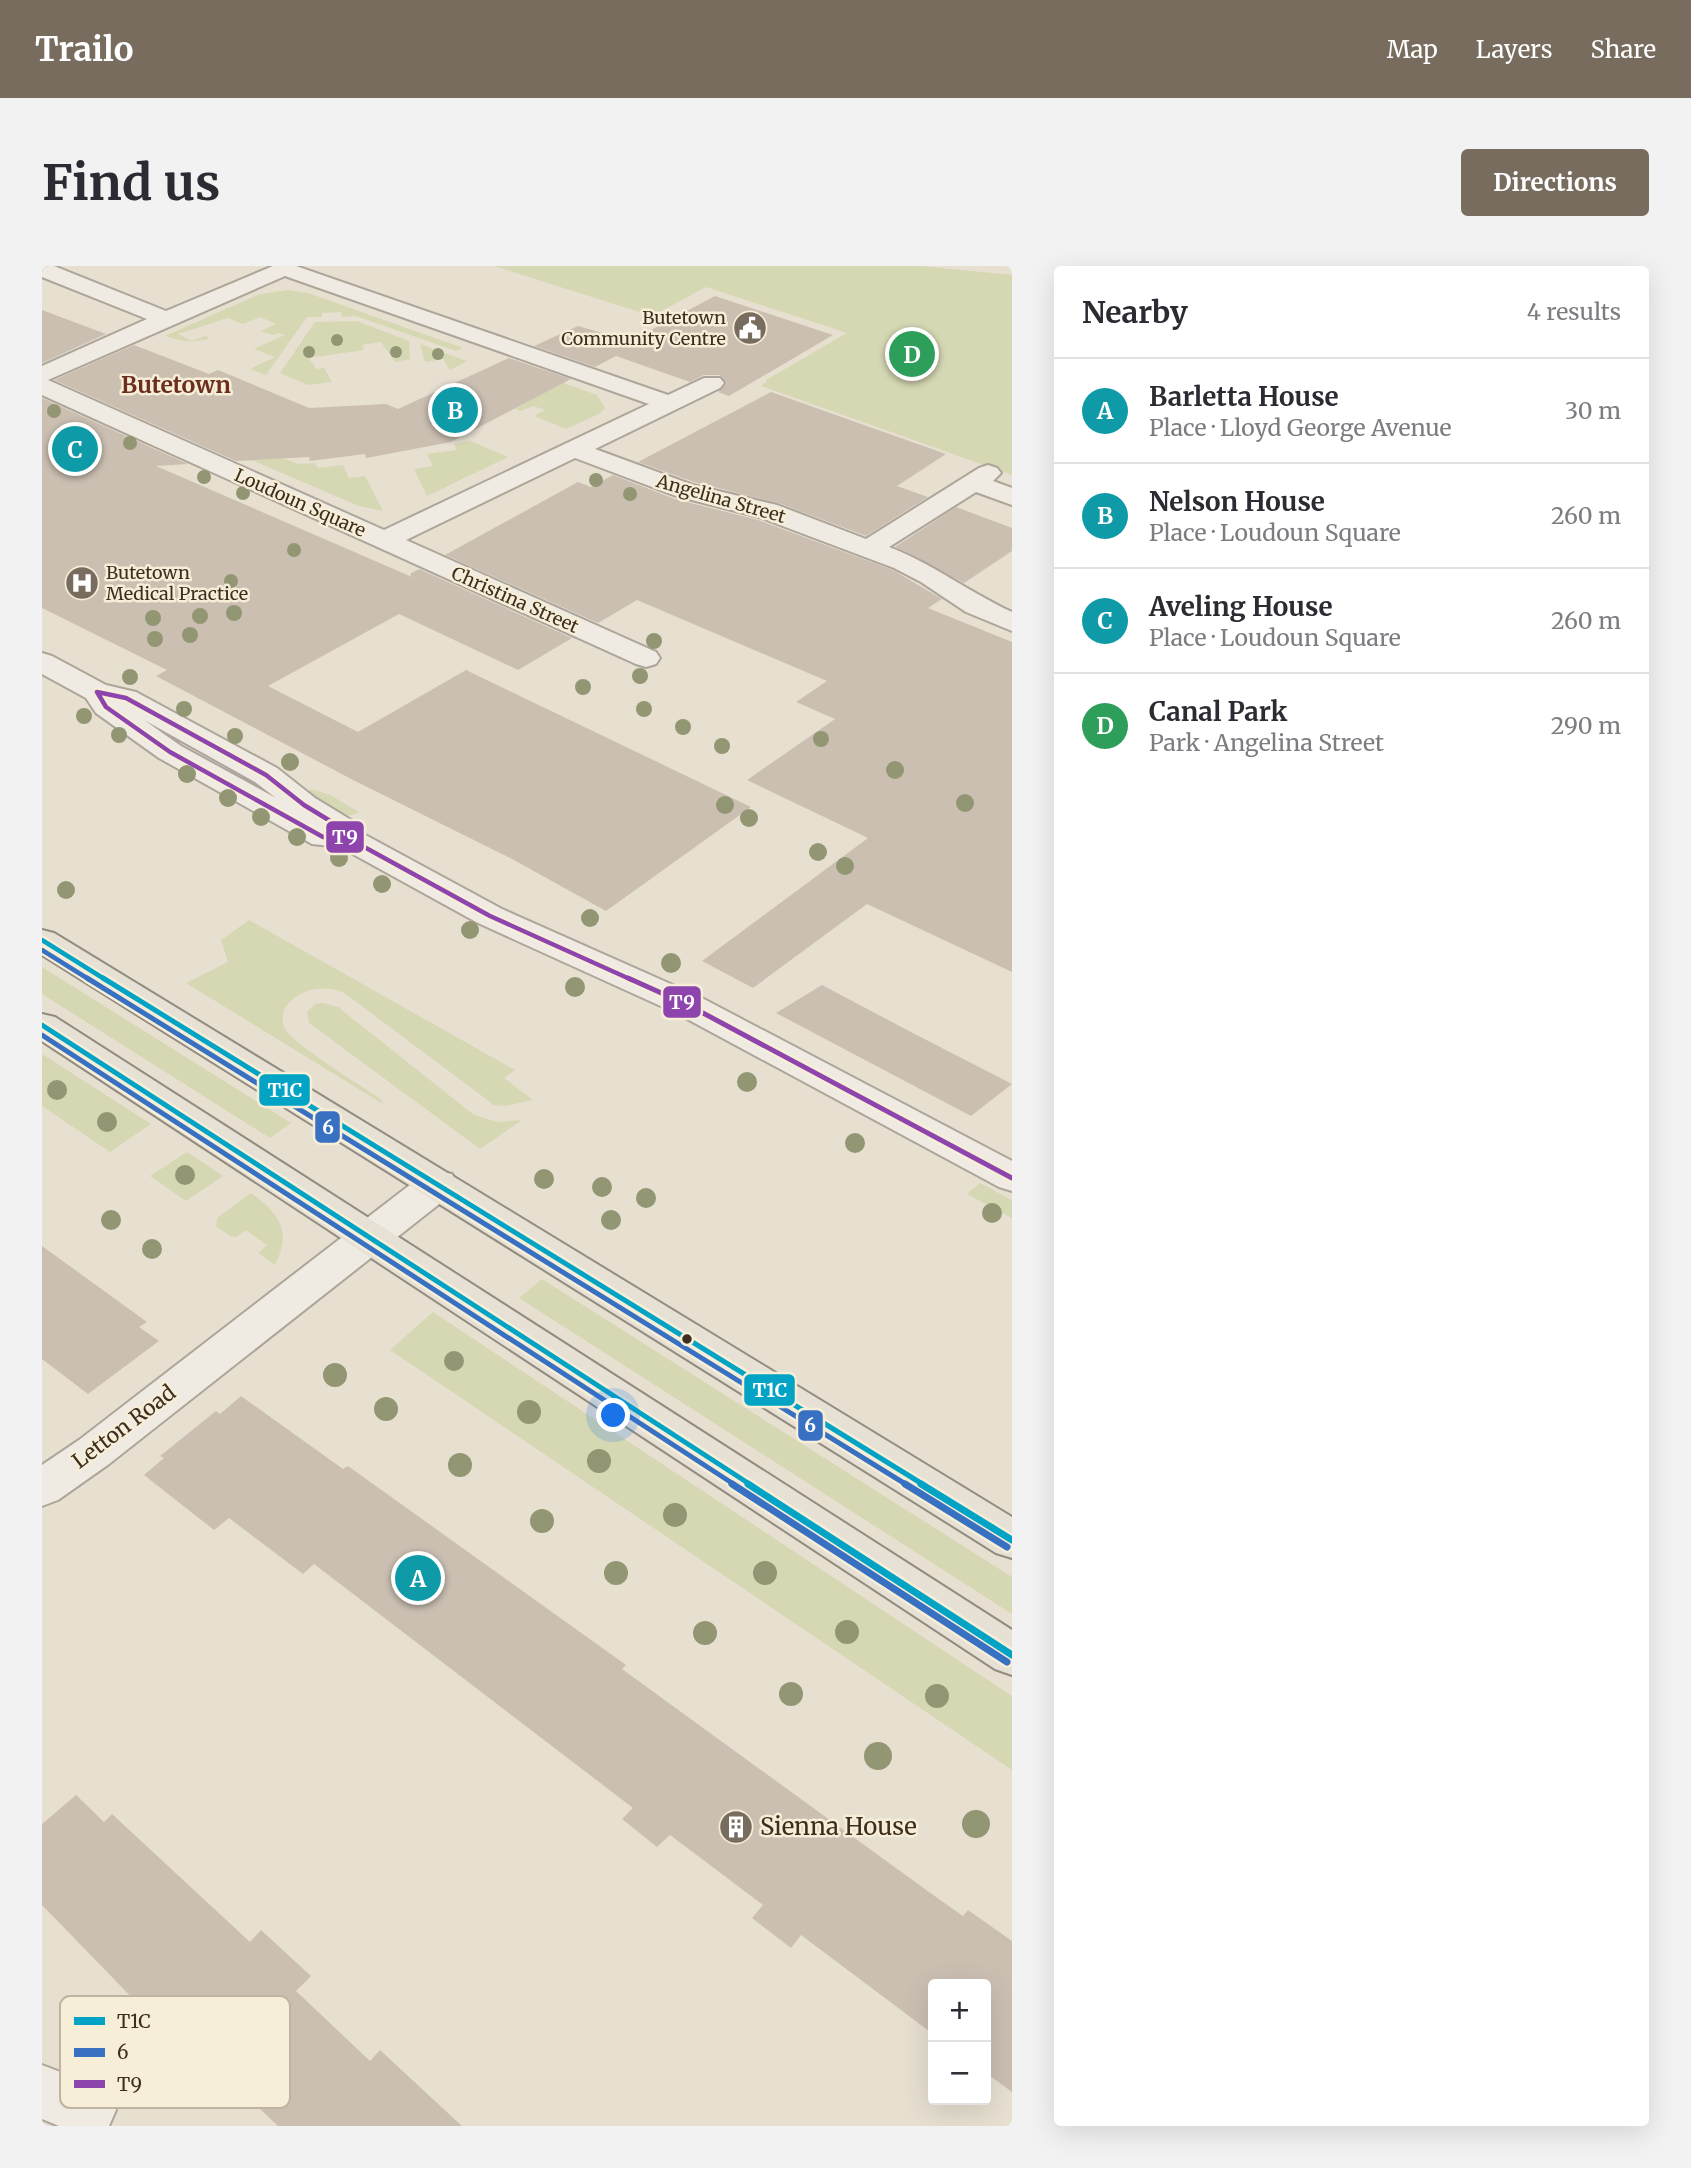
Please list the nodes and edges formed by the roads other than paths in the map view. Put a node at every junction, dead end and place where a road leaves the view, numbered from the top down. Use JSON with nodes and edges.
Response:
{"nodes":[{"id":1,"x":286,"y":268,"type":"edge"},
{"id":2,"x":42,"y":269,"type":"edge"},
{"id":3,"x":166,"y":319,"type":"junction"},
{"id":4,"x":42,"y":375,"type":"edge"},
{"id":5,"x":712,"y":383,"type":"dead end"},
{"id":6,"x":42,"y":386,"type":"edge"},
{"id":7,"x":669,"y":403,"type":"junction"},
{"id":8,"x":575,"y":450,"type":"junction"},
{"id":9,"x":1012,"y":496,"type":"edge"},
{"id":10,"x":383,"y":541,"type":"junction"},
{"id":11,"x":868,"y":548,"type":"junction"},
{"id":12,"x":1012,"y":623,"type":"edge"},
{"id":13,"x":646,"y":658,"type":"dead end"},
{"id":14,"x":42,"y":662,"type":"edge"},
{"id":15,"x":42,"y":940,"type":"edge"},
{"id":16,"x":42,"y":1025,"type":"edge"},
{"id":17,"x":1012,"y":1178,"type":"edge"},
{"id":18,"x":438,"y":1184,"type":"junction"},
{"id":19,"x":370,"y":1236,"type":"junction"},
{"id":20,"x":42,"y":1487,"type":"edge"},
{"id":21,"x":1012,"y":1541,"type":"edge"},
{"id":22,"x":1012,"y":1655,"type":"edge"}],
"edges":[{"from":1,"to":3,"type":"street"},
{"from":1,"to":7,"type":"street"},
{"from":2,"to":3,"type":"street"},
{"from":3,"to":4,"type":"street"},
{"from":5,"to":7,"type":"street","name":"Loudoun Square"},
{"from":6,"to":10,"type":"street","name":"Loudoun Square"},
{"from":7,"to":8,"type":"street","name":"Loudoun Square"},
{"from":8,"to":10,"type":"street","name":"Loudoun Square"},
{"from":8,"to":11,"type":"street","name":"Angelina Street"},
{"from":9,"to":11,"type":"street"},
{"from":10,"to":13,"type":"street","name":"Christina Street"},
{"from":11,"to":12,"type":"street","name":"Angelina Street"},
{"from":14,"to":17,"type":"street"},
{"from":15,"to":18,"type":"main road"},
{"from":16,"to":19,"type":"main road"},
{"from":18,"to":19,"type":"street","name":"Letton Road"},
{"from":18,"to":21,"type":"main road"},
{"from":19,"to":20,"type":"street","name":"Letton Road"},
{"from":19,"to":22,"type":"main road"}]}
